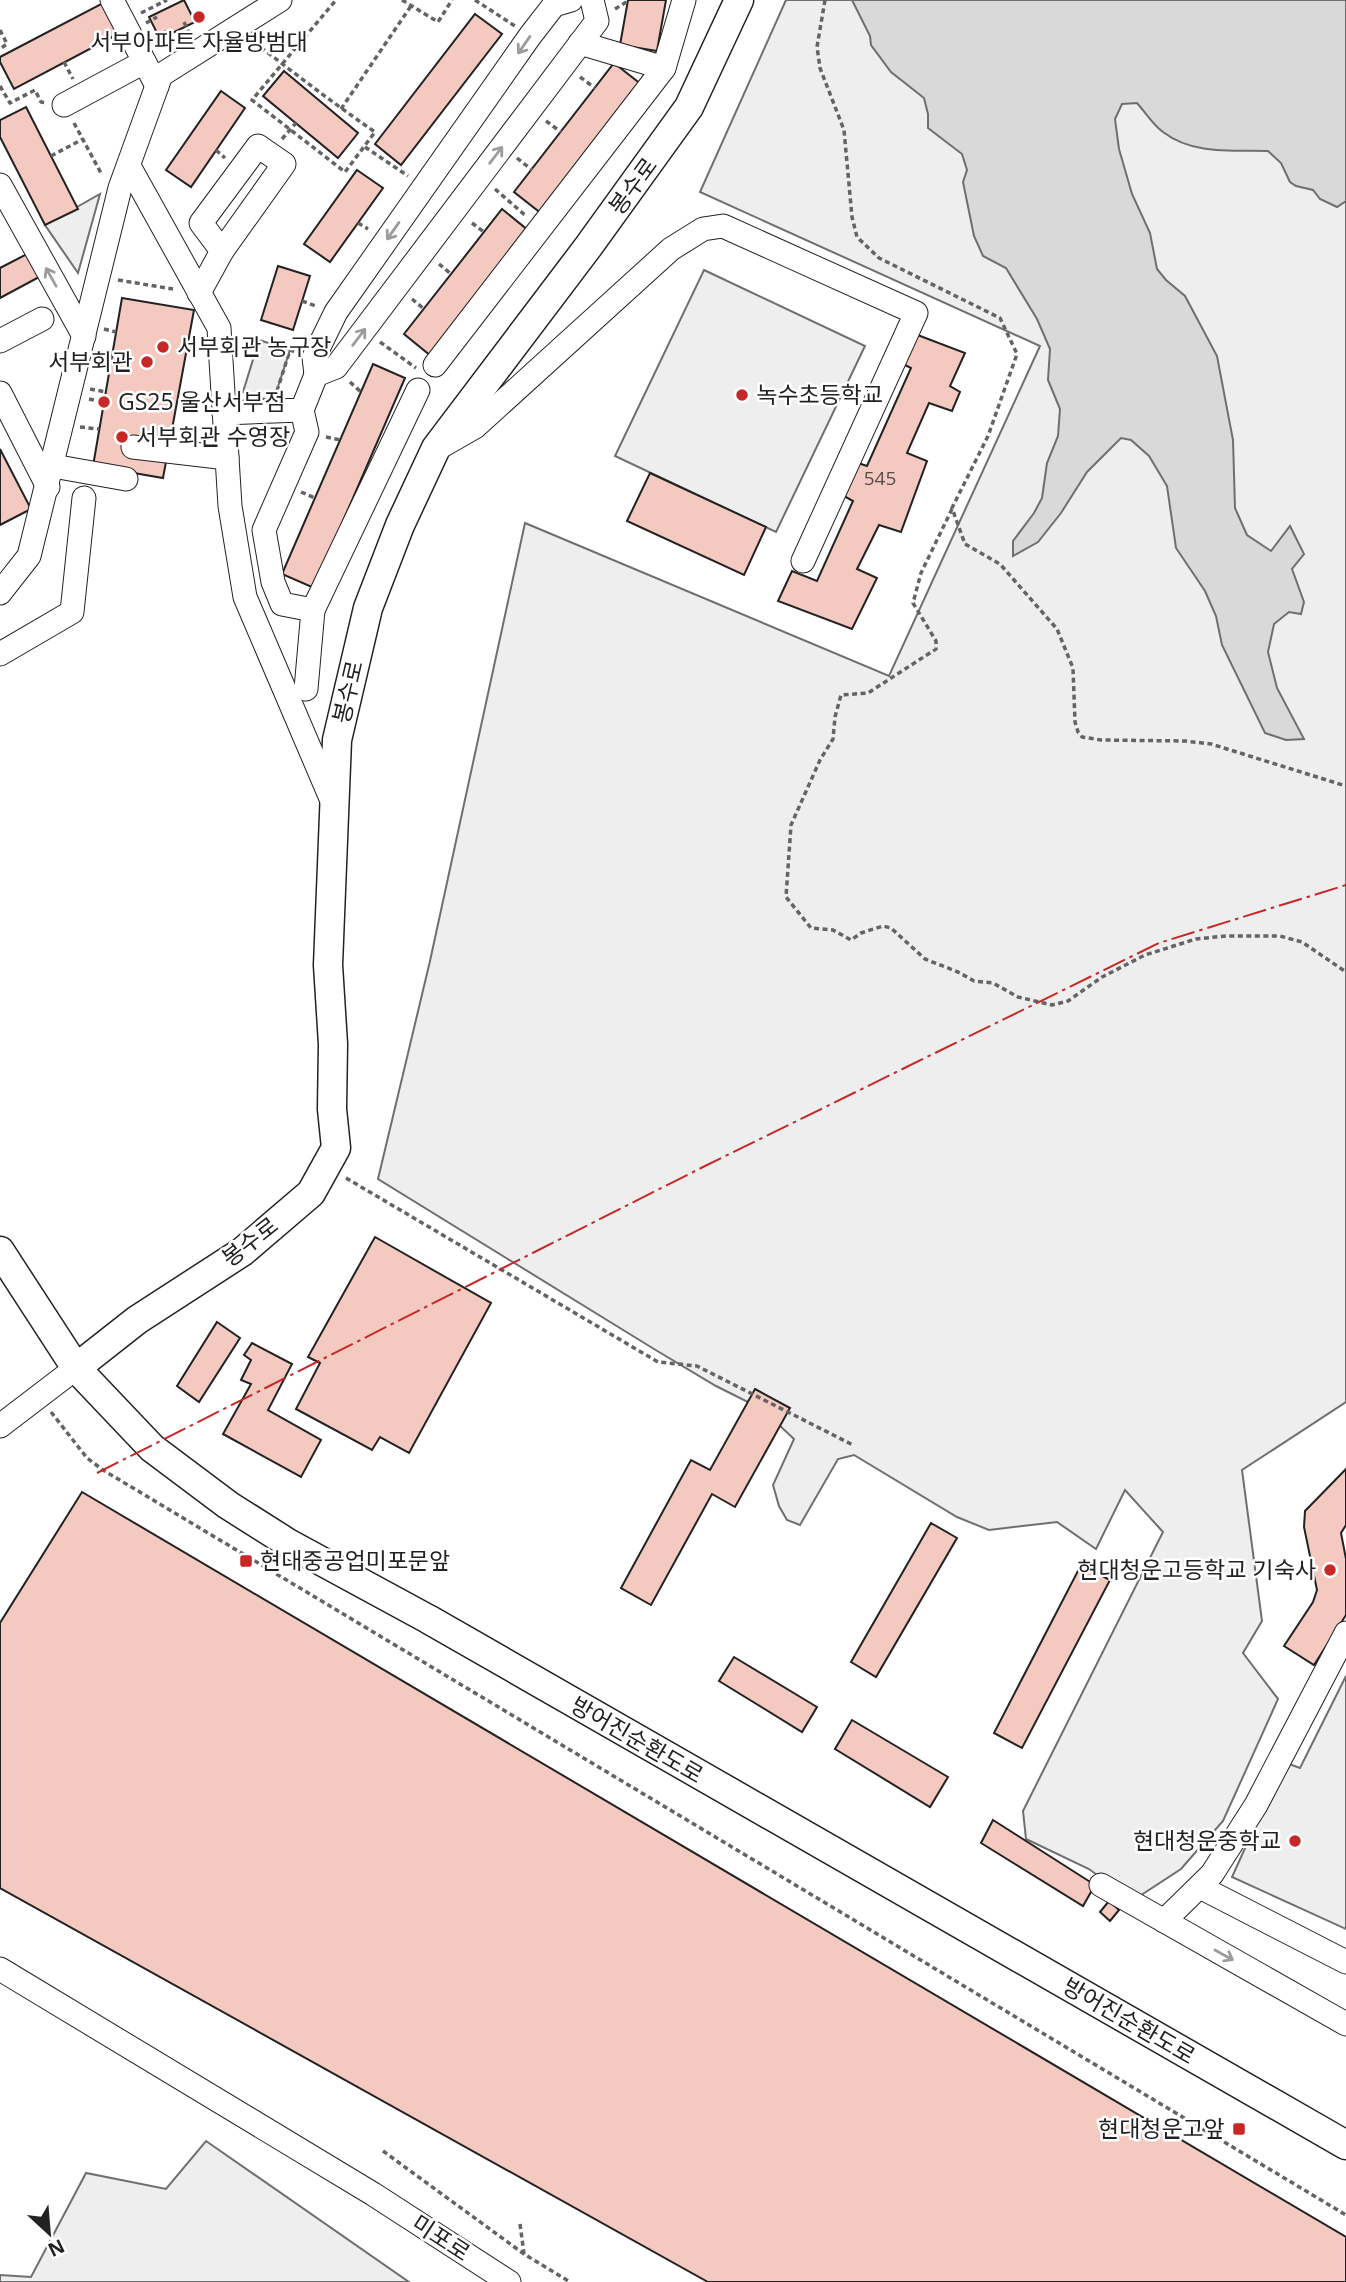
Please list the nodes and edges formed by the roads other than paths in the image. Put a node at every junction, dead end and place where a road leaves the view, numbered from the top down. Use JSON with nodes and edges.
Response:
{"nodes":[{"id":1,"x":112,"y":0,"type":"edge"},
{"id":2,"x":280,"y":0,"type":"edge"},
{"id":3,"x":572,"y":0,"type":"edge"},
{"id":4,"x":592,"y":0,"type":"edge"},
{"id":5,"x":684,"y":0,"type":"edge"},
{"id":6,"x":739,"y":0,"type":"edge"},
{"id":7,"x":580,"y":43,"type":"junction"},
{"id":8,"x":144,"y":62,"type":"junction"},
{"id":9,"x":664,"y":68,"type":"junction"},
{"id":10,"x":157,"y":86,"type":"junction"},
{"id":11,"x":64,"y":104,"type":"road end"},
{"id":12,"x":129,"y":166,"type":"junction"},
{"id":13,"x":4,"y":200,"type":"edge"},
{"id":14,"x":222,"y":251,"type":"dead end"},
{"id":15,"x":200,"y":293,"type":"junction"},
{"id":16,"x":43,"y":319,"type":"dead end"},
{"id":17,"x":84,"y":336,"type":"junction"},
{"id":18,"x":0,"y":341,"type":"edge"},
{"id":19,"x":316,"y":375,"type":"junction"},
{"id":20,"x":0,"y":393,"type":"edge"},
{"id":21,"x":302,"y":411,"type":"junction"},
{"id":22,"x":224,"y":413,"type":"junction"},
{"id":23,"x":133,"y":447,"type":"dead end"},
{"id":24,"x":436,"y":448,"type":"junction"},
{"id":25,"x":227,"y":458,"type":"junction"},
{"id":26,"x":50,"y":477,"type":"junction"},
{"id":27,"x":125,"y":480,"type":"dead end"},
{"id":28,"x":85,"y":498,"type":"dead end"},
{"id":29,"x":803,"y":561,"type":"dead end"},
{"id":30,"x":1,"y":590,"type":"edge"},
{"id":31,"x":313,"y":610,"type":"junction"},
{"id":32,"x":0,"y":654,"type":"edge"},
{"id":33,"x":306,"y":689,"type":"dead end"},
{"id":34,"x":333,"y":803,"type":"junction"},
{"id":35,"x":0,"y":1251,"type":"edge"},
{"id":36,"x":76,"y":1368,"type":"junction"},
{"id":37,"x":0,"y":1426,"type":"edge"},
{"id":38,"x":1346,"y":1633,"type":"edge"},
{"id":39,"x":1101,"y":1885,"type":"dead end"},
{"id":40,"x":1200,"y":1887,"type":"junction"},
{"id":41,"x":1164,"y":1921,"type":"junction"},
{"id":42,"x":1346,"y":1962,"type":"edge"},
{"id":43,"x":0,"y":1969,"type":"edge"},
{"id":44,"x":1346,"y":2024,"type":"edge"},
{"id":45,"x":1346,"y":2145,"type":"edge"},
{"id":46,"x":509,"y":2282,"type":"edge"}],
"edges":[{"from":1,"to":8,"type":"street"},
{"from":2,"to":10,"type":"street"},
{"from":3,"to":19,"type":"street","one_way":true},
{"from":4,"to":7,"type":"street"},
{"from":5,"to":9,"type":"street"},
{"from":6,"to":24,"type":"main road","name":"봉수로"},
{"from":7,"to":9,"type":"street"},
{"from":19,"to":7,"type":"street","one_way":true},
{"from":8,"to":10,"type":"street"},
{"from":8,"to":11,"type":"street"},
{"from":9,"to":31,"type":"street"},
{"from":10,"to":12,"type":"street"},
{"from":12,"to":15,"type":"street"},
{"from":12,"to":17,"type":"street"},
{"from":17,"to":13,"type":"street","one_way":true},
{"from":14,"to":15,"type":"street"},
{"from":15,"to":22,"type":"street"},
{"from":16,"to":18,"type":"street"},
{"from":17,"to":26,"type":"street"},
{"from":19,"to":21,"type":"street"},
{"from":20,"to":26,"type":"street"},
{"from":21,"to":22,"type":"street"},
{"from":21,"to":31,"type":"street"},
{"from":22,"to":25,"type":"street"},
{"from":23,"to":25,"type":"street"},
{"from":24,"to":29,"type":"street"},
{"from":24,"to":34,"type":"main road","name":"봉수로"},
{"from":25,"to":34,"type":"street"},
{"from":26,"to":27,"type":"street"},
{"from":26,"to":30,"type":"street"},
{"from":28,"to":32,"type":"street"},
{"from":31,"to":33,"type":"street"},
{"from":34,"to":36,"type":"main road","name":"봉수로"},
{"from":35,"to":36,"type":"main road","name":"방어진순환도로"},
{"from":36,"to":37,"type":"street"},
{"from":36,"to":45,"type":"main road","name":"방어진순환도로"},
{"from":38,"to":40,"type":"street"},
{"from":39,"to":41,"type":"street"},
{"from":40,"to":41,"type":"street"},
{"from":40,"to":42,"type":"street"},
{"from":41,"to":44,"type":"street","one_way":true},
{"from":43,"to":46,"type":"street","name":"미포로"}]}
